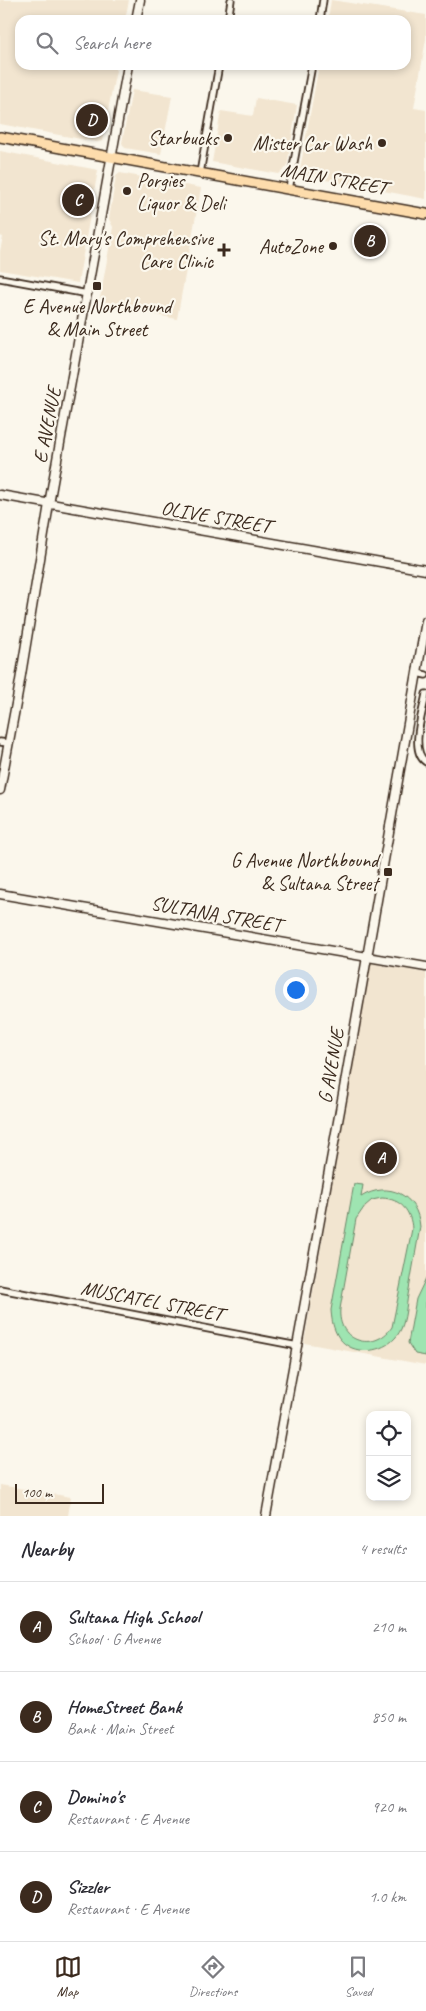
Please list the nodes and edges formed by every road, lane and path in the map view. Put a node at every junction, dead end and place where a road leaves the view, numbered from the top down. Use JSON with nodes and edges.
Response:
{"nodes":[{"id":1,"x":140,"y":0,"type":"edge"},
{"id":2,"x":231,"y":0,"type":"edge"},
{"id":3,"x":324,"y":0,"type":"edge"},
{"id":4,"x":137,"y":15,"type":"edge"},
{"id":5,"x":229,"y":15,"type":"edge"},
{"id":6,"x":321,"y":15,"type":"edge"},
{"id":7,"x":127,"y":70,"type":"edge"},
{"id":8,"x":219,"y":70,"type":"edge"},
{"id":9,"x":311,"y":70,"type":"edge"},
{"id":10,"x":0,"y":137,"type":"edge"},
{"id":11,"x":111,"y":157,"type":"junction"},
{"id":12,"x":200,"y":173,"type":"junction"},
{"id":13,"x":289,"y":189,"type":"junction"},
{"id":14,"x":426,"y":214,"type":"edge"},
{"id":15,"x":0,"y":278,"type":"edge"},
{"id":16,"x":88,"y":294,"type":"junction"},
{"id":17,"x":0,"y":495,"type":"edge"},
{"id":18,"x":48,"y":504,"type":"junction"},
{"id":19,"x":426,"y":570,"type":"edge"},
{"id":20,"x":426,"y":621,"type":"edge"},
{"id":21,"x":417,"y":673,"type":"junction"},
{"id":22,"x":426,"y":675,"type":"edge"},
{"id":23,"x":426,"y":694,"type":"edge"},
{"id":24,"x":4,"y":743,"type":"edge"},
{"id":25,"x":426,"y":762,"type":"edge"},
{"id":26,"x":0,"y":790,"type":"edge"},
{"id":27,"x":0,"y":894,"type":"edge"},
{"id":28,"x":367,"y":956,"type":"junction"},
{"id":29,"x":426,"y":967,"type":"edge"},
{"id":30,"x":0,"y":1289,"type":"edge"},
{"id":31,"x":298,"y":1346,"type":"junction"},
{"id":32,"x":266,"y":1516,"type":"edge"}],
"edges":[{"from":1,"to":4,"type":"street"},
{"from":2,"to":5,"type":"street"},
{"from":3,"to":6,"type":"street"},
{"from":7,"to":11,"type":"street","name":"E AVENUE"},
{"from":8,"to":12,"type":"street"},
{"from":9,"to":13,"type":"street"},
{"from":10,"to":11,"type":"main road","name":"MAIN STREET"},
{"from":11,"to":12,"type":"main road","name":"MAIN STREET"},
{"from":11,"to":16,"type":"street","name":"E AVENUE"},
{"from":12,"to":13,"type":"main road","name":"MAIN STREET"},
{"from":13,"to":14,"type":"main road","name":"MAIN STREET"},
{"from":15,"to":16,"type":"street"},
{"from":16,"to":18,"type":"street","name":"E AVENUE"},
{"from":17,"to":18,"type":"street","name":"OLIVE STREET"},
{"from":18,"to":19,"type":"street","name":"OLIVE STREET"},
{"from":18,"to":24,"type":"street","name":"E AVENUE"},
{"from":20,"to":21,"type":"street","name":"G AVENUE"},
{"from":21,"to":22,"type":"street"},
{"from":21,"to":28,"type":"street","name":"G AVENUE"},
{"from":23,"to":25,"type":"street"},
{"from":24,"to":26,"type":"street","name":"E AVENUE"},
{"from":27,"to":28,"type":"street","name":"SULTANA STREET"},
{"from":28,"to":29,"type":"street","name":"SULTANA STREET"},
{"from":28,"to":31,"type":"street","name":"G AVENUE"},
{"from":30,"to":31,"type":"street","name":"MUSCATEL STREET"},
{"from":31,"to":32,"type":"street","name":"G AVENUE"}]}
